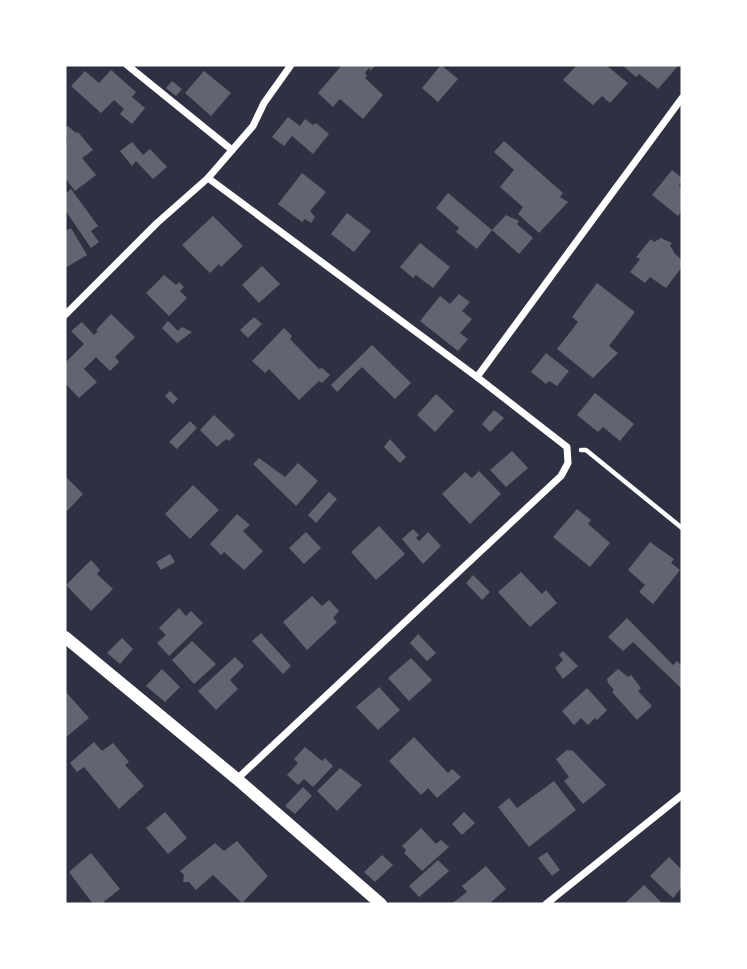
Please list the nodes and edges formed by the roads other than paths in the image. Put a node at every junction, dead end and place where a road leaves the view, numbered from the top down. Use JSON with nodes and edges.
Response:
{"nodes":[{"id":1,"x":127,"y":65,"type":"edge"},
{"id":2,"x":291,"y":65,"type":"edge"},
{"id":3,"x":682,"y":98,"type":"edge"},
{"id":4,"x":232,"y":150,"type":"junction"},
{"id":5,"x":208,"y":178,"type":"junction"},
{"id":6,"x":65,"y":315,"type":"edge"},
{"id":7,"x":477,"y":377,"type":"junction"},
{"id":8,"x":65,"y":637,"type":"edge"},
{"id":9,"x":237,"y":779,"type":"junction"},
{"id":10,"x":682,"y":795,"type":"edge"},
{"id":11,"x":381,"y":904,"type":"edge"},
{"id":12,"x":546,"y":904,"type":"edge"}],
"edges":[{"from":1,"to":4,"type":"street"},
{"from":2,"to":4,"type":"street"},
{"from":3,"to":7,"type":"street"},
{"from":4,"to":5,"type":"street"},
{"from":5,"to":6,"type":"street"},
{"from":5,"to":7,"type":"street"},
{"from":7,"to":9,"type":"street"},
{"from":8,"to":9,"type":"street"},
{"from":9,"to":11,"type":"street"},
{"from":10,"to":12,"type":"street"}]}
